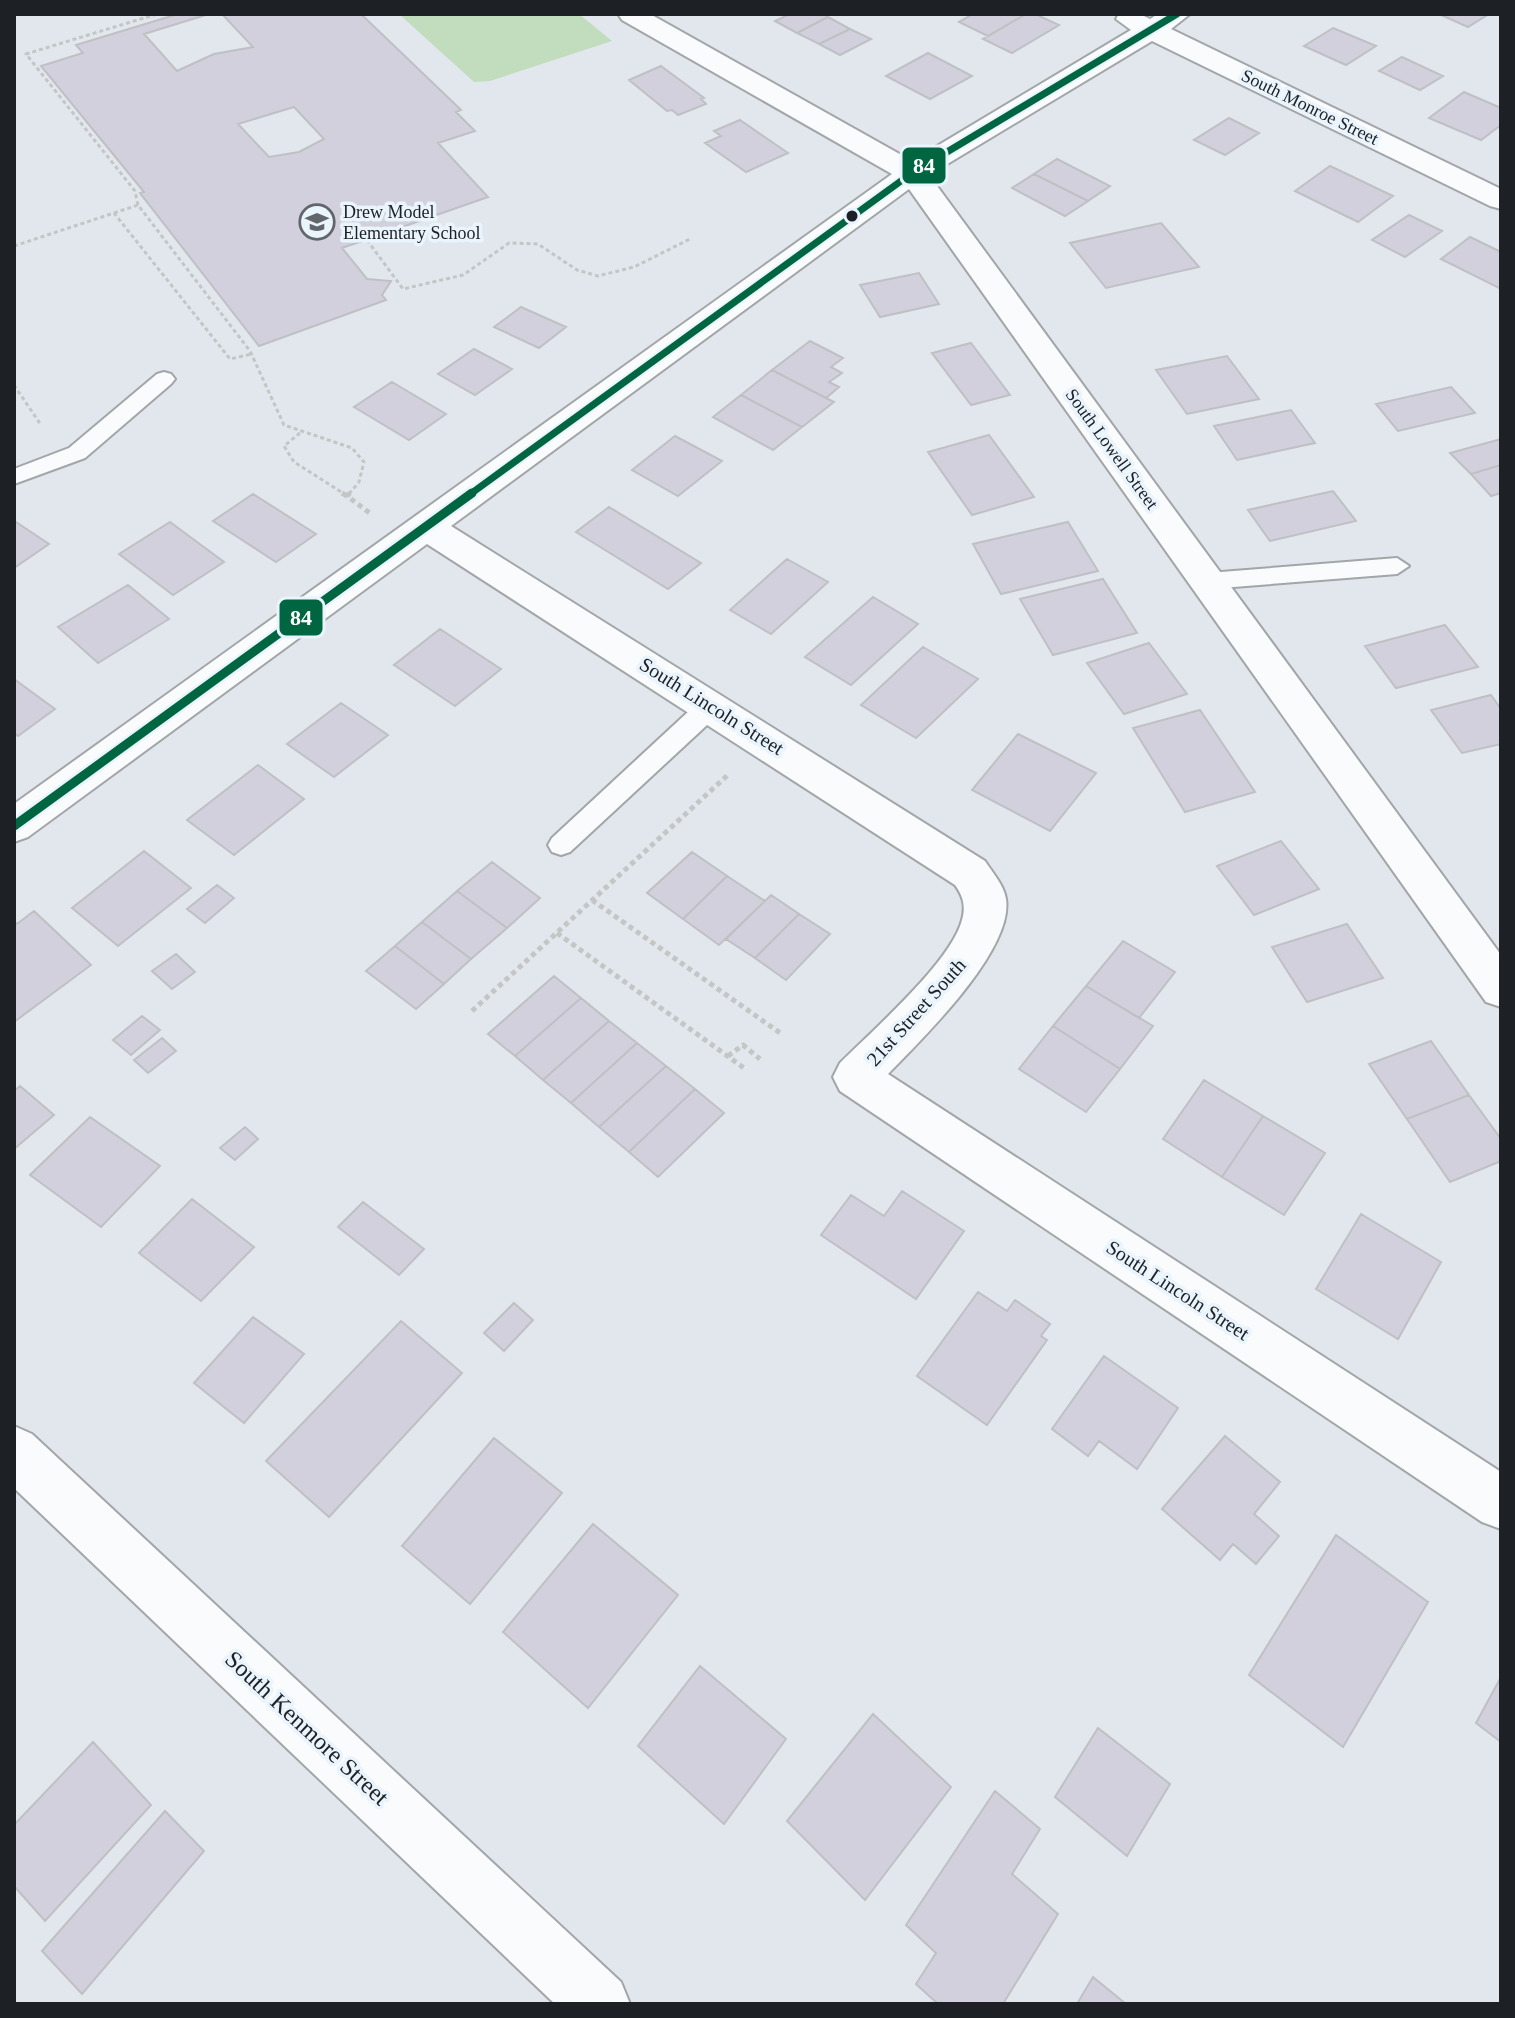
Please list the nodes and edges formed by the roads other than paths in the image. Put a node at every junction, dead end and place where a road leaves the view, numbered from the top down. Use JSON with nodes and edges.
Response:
{"nodes":[{"id":1,"x":631,"y":14,"type":"edge"},
{"id":2,"x":1119,"y":14,"type":"edge"},
{"id":3,"x":1164,"y":22,"type":"edge"},
{"id":4,"x":912,"y":173,"type":"junction"},
{"id":5,"x":1501,"y":200,"type":"edge"},
{"id":6,"x":164,"y":379,"type":"dead end"},
{"id":7,"x":14,"y":477,"type":"edge"},
{"id":8,"x":425,"y":526,"type":"junction"},
{"id":9,"x":1397,"y":566,"type":"dead end"},
{"id":10,"x":1208,"y":581,"type":"junction"},
{"id":11,"x":711,"y":706,"type":"junction"},
{"id":12,"x":14,"y":826,"type":"edge"},
{"id":13,"x":561,"y":845,"type":"dead end"},
{"id":14,"x":985,"y":900,"type":"joint"},
{"id":15,"x":1501,"y":989,"type":"edge"},
{"id":16,"x":856,"y":1077,"type":"joint"},
{"id":17,"x":14,"y":1452,"type":"edge"},
{"id":18,"x":1501,"y":1503,"type":"edge"},
{"id":19,"x":599,"y":2004,"type":"edge"}],
"edges":[{"from":1,"to":4,"type":"street","name":"South Lowell Street"},
{"from":2,"to":3,"type":"street","name":"South Monroe Street"},
{"from":3,"to":4,"type":"street"},
{"from":3,"to":5,"type":"street","name":"South Monroe Street"},
{"from":4,"to":8,"type":"street"},
{"from":4,"to":10,"type":"street","name":"South Lowell Street"},
{"from":6,"to":7,"type":"lane"},
{"from":8,"to":11,"type":"street","name":"South Lincoln Street"},
{"from":8,"to":12,"type":"street"},
{"from":9,"to":10,"type":"lane"},
{"from":10,"to":15,"type":"street","name":"South Lowell Street"},
{"from":11,"to":13,"type":"lane"},
{"from":11,"to":14,"type":"street","name":"South Lincoln Street"},
{"from":14,"to":16,"type":"street","name":"21st Street South"},
{"from":16,"to":18,"type":"street","name":"South Lincoln Street"},
{"from":17,"to":19,"type":"street","name":"South Kenmore Street"}]}
